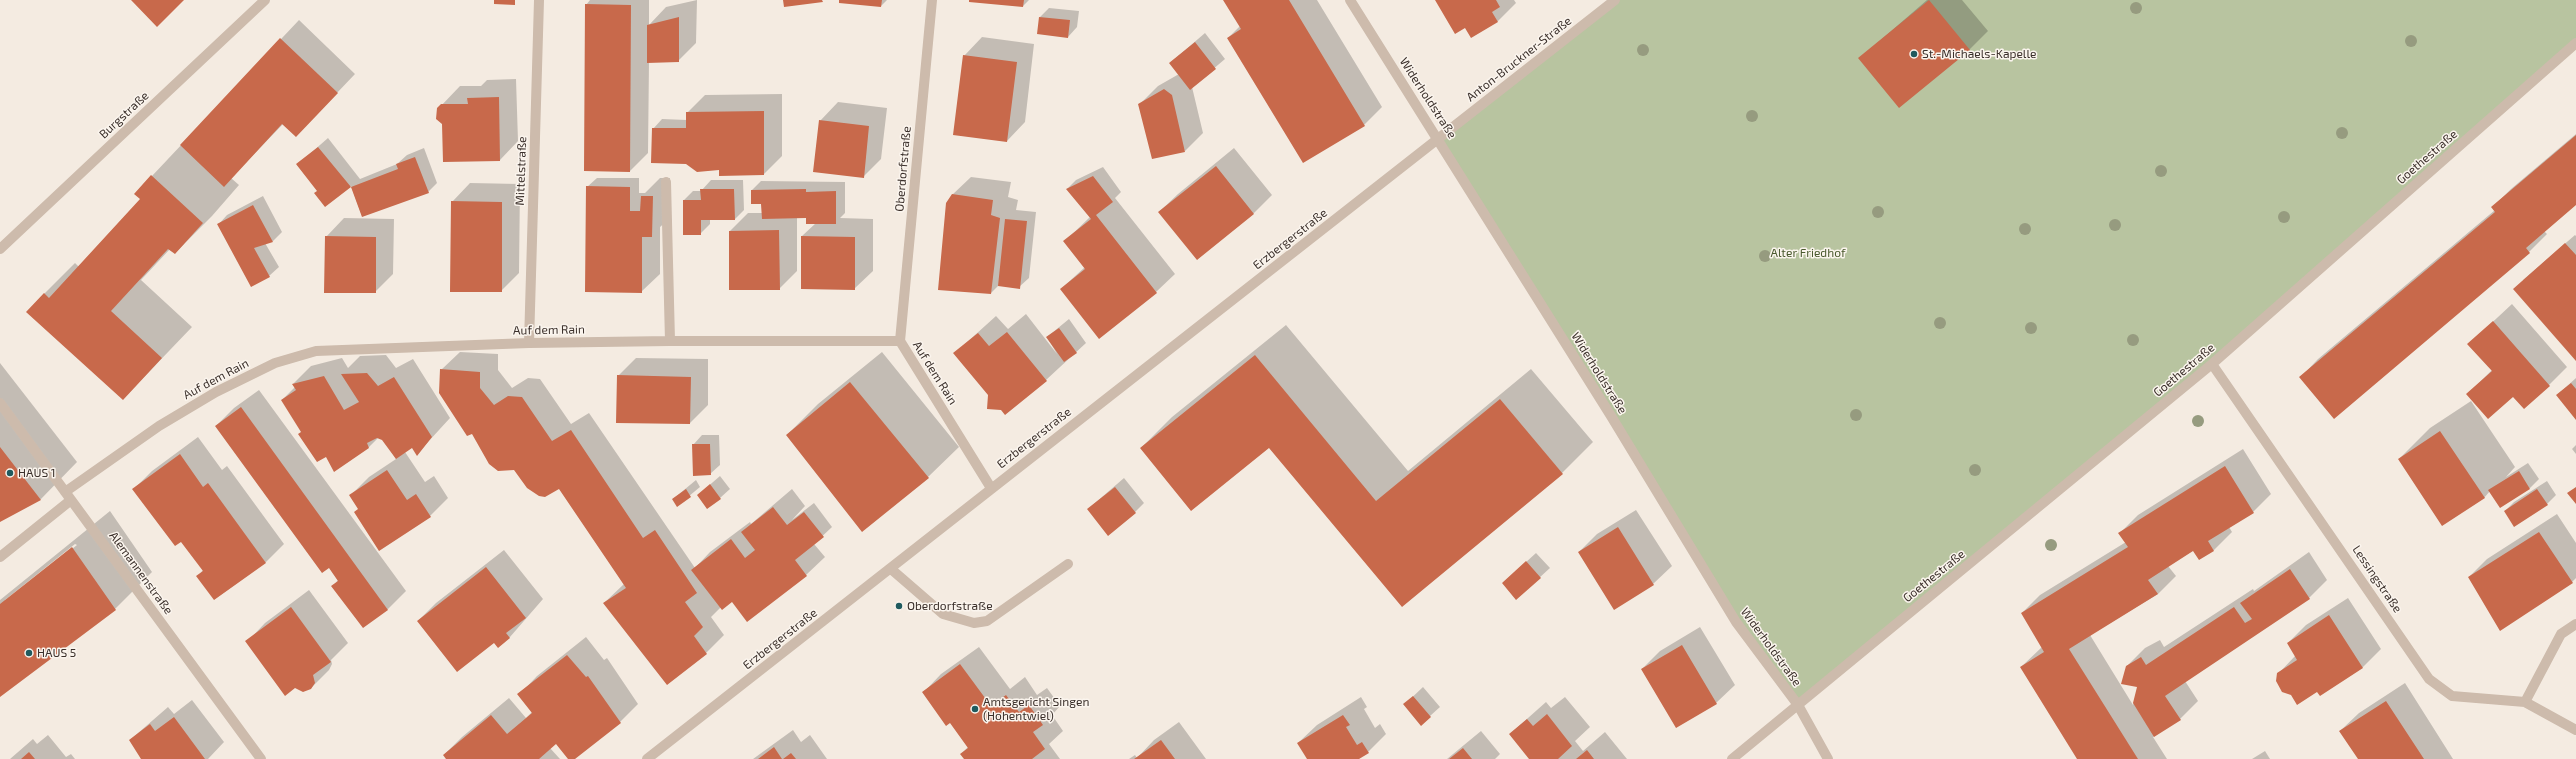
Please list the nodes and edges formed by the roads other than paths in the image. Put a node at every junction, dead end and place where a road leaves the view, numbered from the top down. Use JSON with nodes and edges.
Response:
{"nodes":[{"id":1,"x":265,"y":0,"type":"edge"},
{"id":2,"x":539,"y":0,"type":"edge"},
{"id":3,"x":932,"y":0,"type":"edge"},
{"id":4,"x":1350,"y":0,"type":"edge"},
{"id":5,"x":1615,"y":0,"type":"edge"},
{"id":6,"x":2576,"y":43,"type":"edge"},
{"id":7,"x":1439,"y":139,"type":"junction"},
{"id":8,"x":666,"y":182,"type":"dead end"},
{"id":9,"x":0,"y":249,"type":"edge"},
{"id":10,"x":900,"y":340,"type":"junction"},
{"id":11,"x":670,"y":341,"type":"junction"},
{"id":12,"x":529,"y":343,"type":"junction"},
{"id":13,"x":2212,"y":364,"type":"junction"},
{"id":14,"x":0,"y":403,"type":"edge"},
{"id":15,"x":991,"y":488,"type":"junction"},
{"id":16,"x":68,"y":496,"type":"junction"},
{"id":17,"x":0,"y":557,"type":"edge"},
{"id":18,"x":1068,"y":564,"type":"dead end"},
{"id":19,"x":891,"y":569,"type":"junction"},
{"id":20,"x":2576,"y":624,"type":"edge"},
{"id":21,"x":2525,"y":702,"type":"junction"},
{"id":22,"x":1798,"y":705,"type":"junction"},
{"id":23,"x":2576,"y":730,"type":"edge"},
{"id":24,"x":658,"y":756,"type":"edge"},
{"id":25,"x":261,"y":759,"type":"edge"},
{"id":26,"x":647,"y":759,"type":"edge"},
{"id":27,"x":1732,"y":759,"type":"edge"},
{"id":28,"x":1828,"y":759,"type":"edge"}],
"edges":[{"from":1,"to":9,"type":"street","name":"Burgstraße"},
{"from":2,"to":12,"type":"street","name":"Mittelstraße"},
{"from":3,"to":10,"type":"street","name":"Oberdorfstraße"},
{"from":4,"to":7,"type":"street","name":"Widerholdstraße"},
{"from":5,"to":7,"type":"street","name":"Anton-Bruckner-Straße"},
{"from":6,"to":13,"type":"street","name":"Goethestraße"},
{"from":7,"to":15,"type":"street","name":"Erzbergerstraße"},
{"from":7,"to":22,"type":"street","name":"Widerholdstraße"},
{"from":8,"to":11,"type":"street"},
{"from":10,"to":11,"type":"street","name":"Auf dem Rain"},
{"from":10,"to":15,"type":"street","name":"Auf dem Rain"},
{"from":11,"to":12,"type":"street","name":"Auf dem Rain"},
{"from":12,"to":16,"type":"street","name":"Auf dem Rain"},
{"from":13,"to":21,"type":"street","name":"Lessingstraße"},
{"from":13,"to":22,"type":"street","name":"Goethestraße"},
{"from":14,"to":16,"type":"street","name":"Alemannenstraße"},
{"from":15,"to":19,"type":"street","name":"Erzbergerstraße"},
{"from":16,"to":17,"type":"street","name":"Auf dem Rain"},
{"from":16,"to":25,"type":"street","name":"Alemannenstraße"},
{"from":18,"to":19,"type":"street"},
{"from":19,"to":24,"type":"street","name":"Erzbergerstraße"},
{"from":20,"to":21,"type":"street"},
{"from":21,"to":23,"type":"street","name":"Lessingstraße"},
{"from":22,"to":27,"type":"street","name":"Goethestraße"},
{"from":22,"to":28,"type":"street","name":"Widerholdstraße"},
{"from":24,"to":26,"type":"street","name":"Erzbergerstraße"}]}
